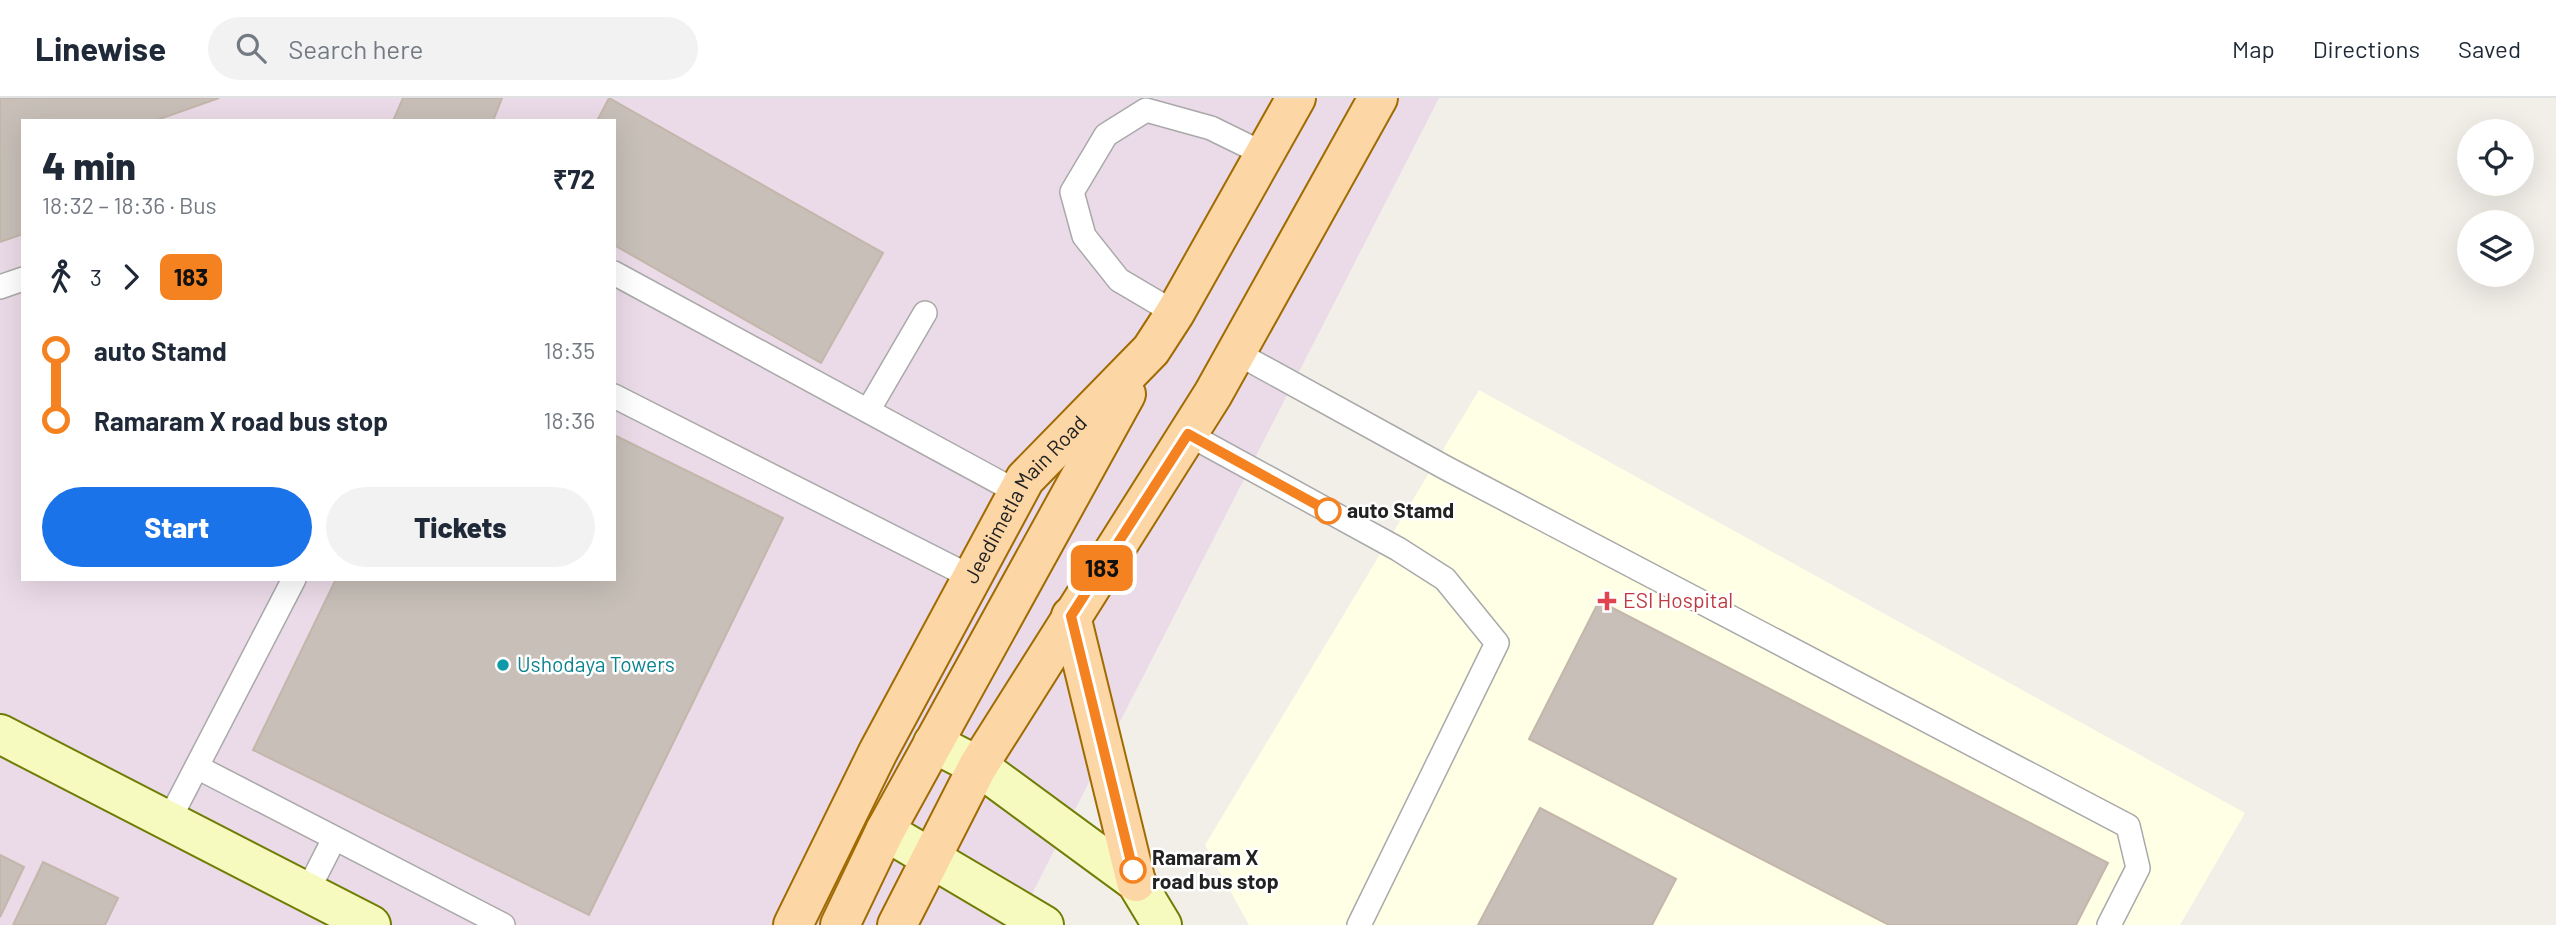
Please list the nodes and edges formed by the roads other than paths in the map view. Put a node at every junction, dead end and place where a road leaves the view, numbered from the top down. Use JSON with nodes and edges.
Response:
{"nodes":[{"id":1,"x":1296,"y":98,"type":"edge"},
{"id":2,"x":1378,"y":98,"type":"edge"},
{"id":3,"x":1264,"y":154,"type":"junction"},
{"id":4,"x":616,"y":274,"type":"edge"},
{"id":5,"x":21,"y":280,"type":"edge"},
{"id":6,"x":0,"y":287,"type":"edge"},
{"id":7,"x":925,"y":313,"type":"dead end"},
{"id":8,"x":1175,"y":313,"type":"junction"},
{"id":9,"x":1151,"y":351,"type":"junction"},
{"id":10,"x":1237,"y":353,"type":"junction"},
{"id":11,"x":616,"y":397,"type":"edge"},
{"id":12,"x":869,"y":409,"type":"junction"},
{"id":13,"x":1188,"y":434,"type":"junction"},
{"id":14,"x":1018,"y":493,"type":"junction"},
{"id":15,"x":973,"y":578,"type":"junction"},
{"id":16,"x":293,"y":581,"type":"edge"},
{"id":17,"x":1071,"y":616,"type":"junction"},
{"id":18,"x":0,"y":734,"type":"edge"},
{"id":19,"x":933,"y":743,"type":"junction"},
{"id":20,"x":978,"y":766,"type":"junction"},
{"id":21,"x":197,"y":767,"type":"junction"},
{"id":22,"x":168,"y":822,"type":"junction"},
{"id":23,"x":885,"y":831,"type":"junction"},
{"id":24,"x":334,"y":839,"type":"junction"},
{"id":25,"x":931,"y":859,"type":"junction"},
{"id":26,"x":1136,"y":882,"type":"junction"},
{"id":27,"x":307,"y":892,"type":"junction"},
{"id":28,"x":371,"y":925,"type":"edge"},
{"id":29,"x":503,"y":925,"type":"edge"},
{"id":30,"x":793,"y":925,"type":"edge"},
{"id":31,"x":840,"y":925,"type":"edge"},
{"id":32,"x":897,"y":925,"type":"edge"},
{"id":33,"x":1044,"y":925,"type":"edge"},
{"id":34,"x":1162,"y":925,"type":"edge"},
{"id":35,"x":1359,"y":925,"type":"edge"},
{"id":36,"x":2109,"y":925,"type":"edge"}],
"edges":[{"from":1,"to":3,"type":"main road","name":"Jeedimetla Main Road"},
{"from":2,"to":10,"type":"main road"},
{"from":3,"to":8,"type":"main road","name":"Jeedimetla Main Road"},
{"from":3,"to":8,"type":"lane"},
{"from":4,"to":12,"type":"lane"},
{"from":5,"to":6,"type":"lane"},
{"from":7,"to":12,"type":"lane"},
{"from":8,"to":9,"type":"main road","name":"Jeedimetla Main Road"},
{"from":9,"to":14,"type":"main road","name":"Jeedimetla Main Road"},
{"from":9,"to":19,"type":"main road"},
{"from":10,"to":13,"type":"main road"},
{"from":10,"to":36,"type":"lane"},
{"from":11,"to":15,"type":"lane"},
{"from":12,"to":14,"type":"lane"},
{"from":13,"to":17,"type":"main road"},
{"from":13,"to":35,"type":"lane"},
{"from":14,"to":15,"type":"main road","name":"Jeedimetla Main Road"},
{"from":15,"to":30,"type":"main road","name":"Jeedimetla Main Road"},
{"from":16,"to":21,"type":"lane"},
{"from":17,"to":20,"type":"main road"},
{"from":17,"to":26,"type":"main road"},
{"from":18,"to":22,"type":"main road"},
{"from":19,"to":20,"type":"main road"},
{"from":19,"to":23,"type":"main road"},
{"from":20,"to":25,"type":"main road"},
{"from":20,"to":26,"type":"main road"},
{"from":21,"to":22,"type":"lane"},
{"from":21,"to":24,"type":"lane"},
{"from":22,"to":27,"type":"main road"},
{"from":23,"to":25,"type":"main road"},
{"from":23,"to":31,"type":"main road"},
{"from":24,"to":27,"type":"lane"},
{"from":24,"to":29,"type":"lane"},
{"from":25,"to":32,"type":"main road"},
{"from":25,"to":33,"type":"main road"},
{"from":26,"to":34,"type":"main road"},
{"from":27,"to":28,"type":"main road"}]}
